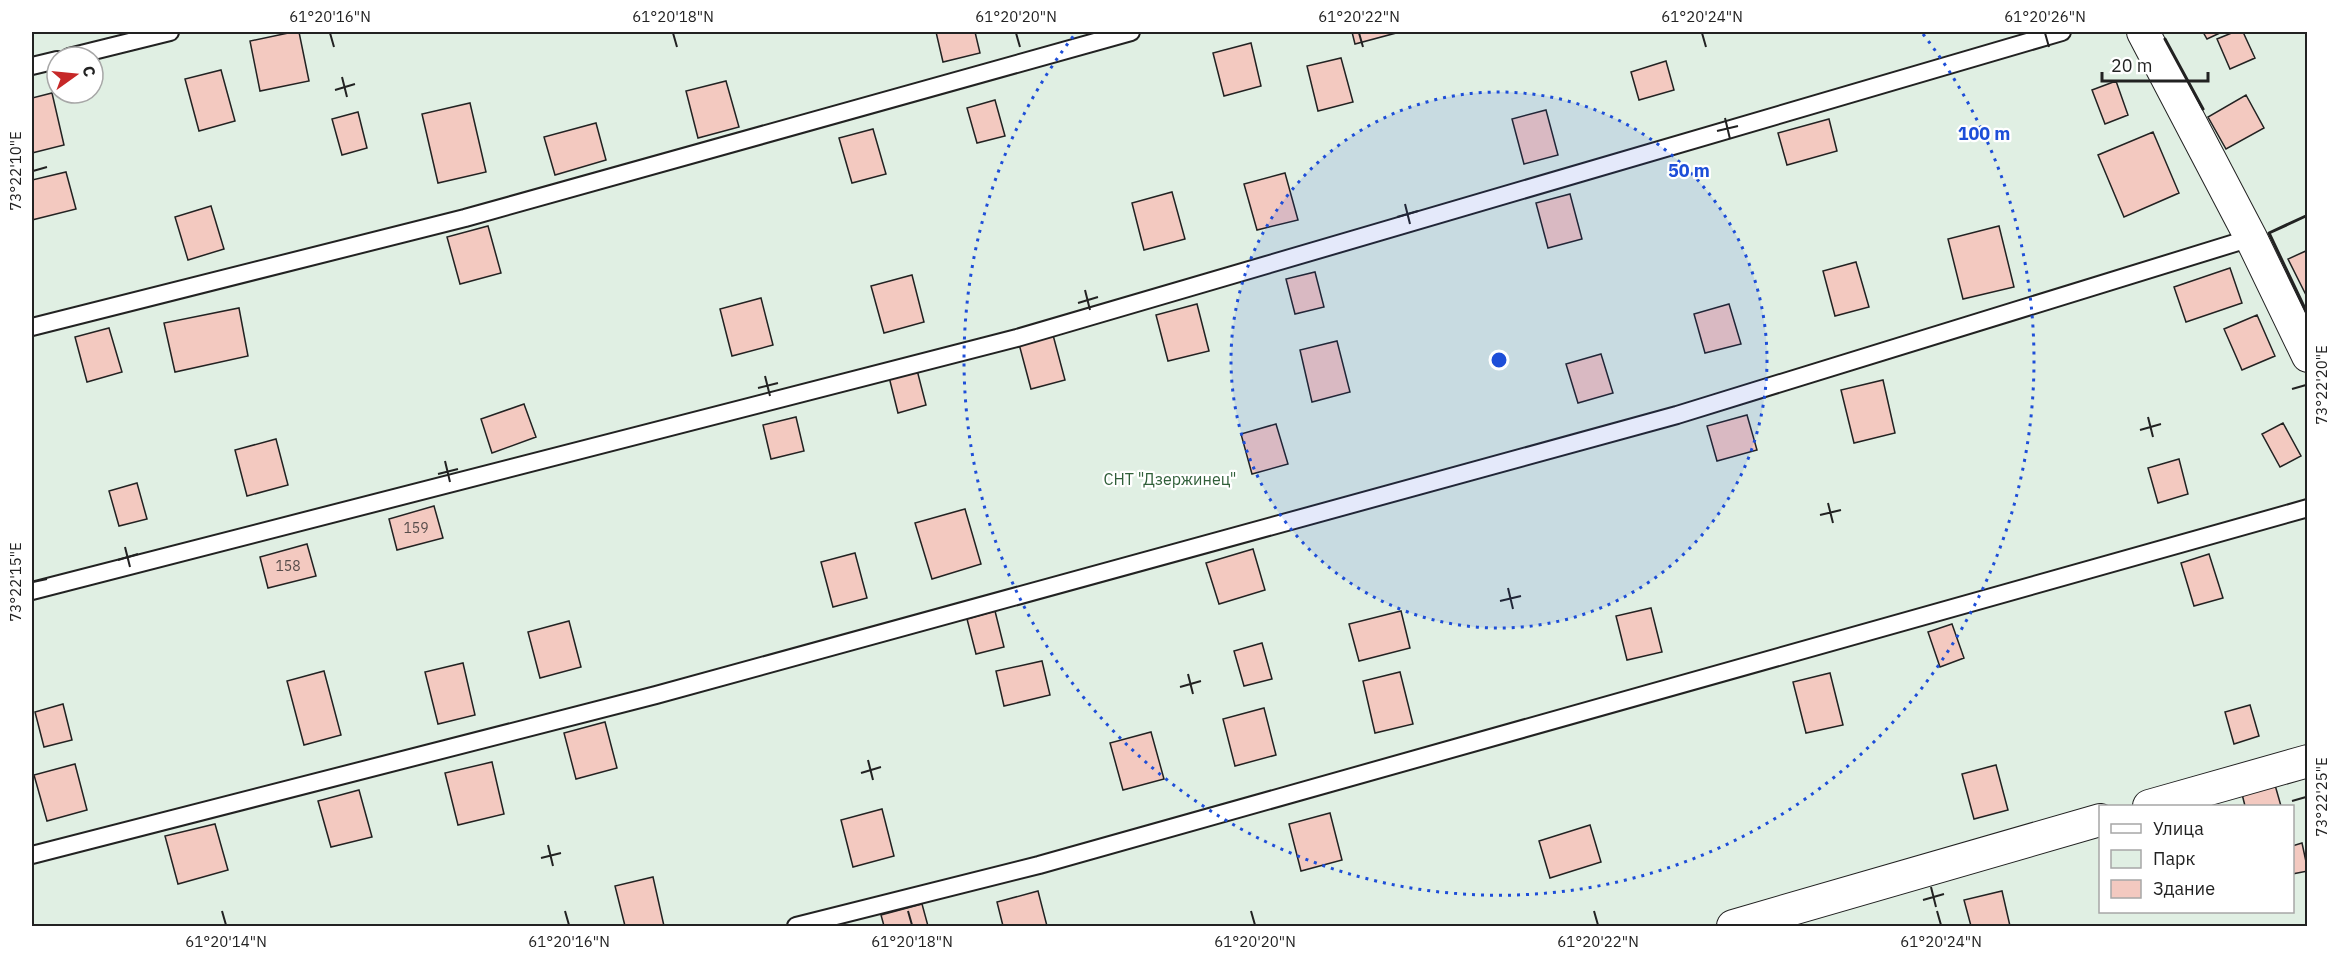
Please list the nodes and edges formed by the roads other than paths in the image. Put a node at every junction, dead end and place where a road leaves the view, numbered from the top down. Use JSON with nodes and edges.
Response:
{"nodes":[{"id":1,"x":170,"y":32,"type":"edge"},
{"id":2,"x":1131,"y":32,"type":"edge"},
{"id":3,"x":2061,"y":32,"type":"edge"},
{"id":4,"x":2143,"y":32,"type":"edge"},
{"id":5,"x":105,"y":48,"type":"edge"},
{"id":6,"x":2251,"y":238,"type":"junction"},
{"id":7,"x":32,"y":327,"type":"edge"},
{"id":8,"x":2307,"y":356,"type":"edge"},
{"id":9,"x":2307,"y":508,"type":"edge"},
{"id":10,"x":32,"y":591,"type":"edge"},
{"id":11,"x":2307,"y":761,"type":"edge"},
{"id":12,"x":2156,"y":805,"type":"edge"},
{"id":13,"x":2099,"y":820,"type":"edge"},
{"id":14,"x":32,"y":855,"type":"edge"},
{"id":15,"x":796,"y":927,"type":"edge"},
{"id":16,"x":1733,"y":927,"type":"edge"}],
"edges":[{"from":1,"to":5,"type":"lane"},
{"from":2,"to":7,"type":"lane"},
{"from":3,"to":10,"type":"lane"},
{"from":4,"to":6,"type":"street"},
{"from":6,"to":8,"type":"street"},
{"from":6,"to":14,"type":"lane"},
{"from":9,"to":15,"type":"lane"},
{"from":11,"to":12,"type":"street"},
{"from":13,"to":16,"type":"street"}]}
